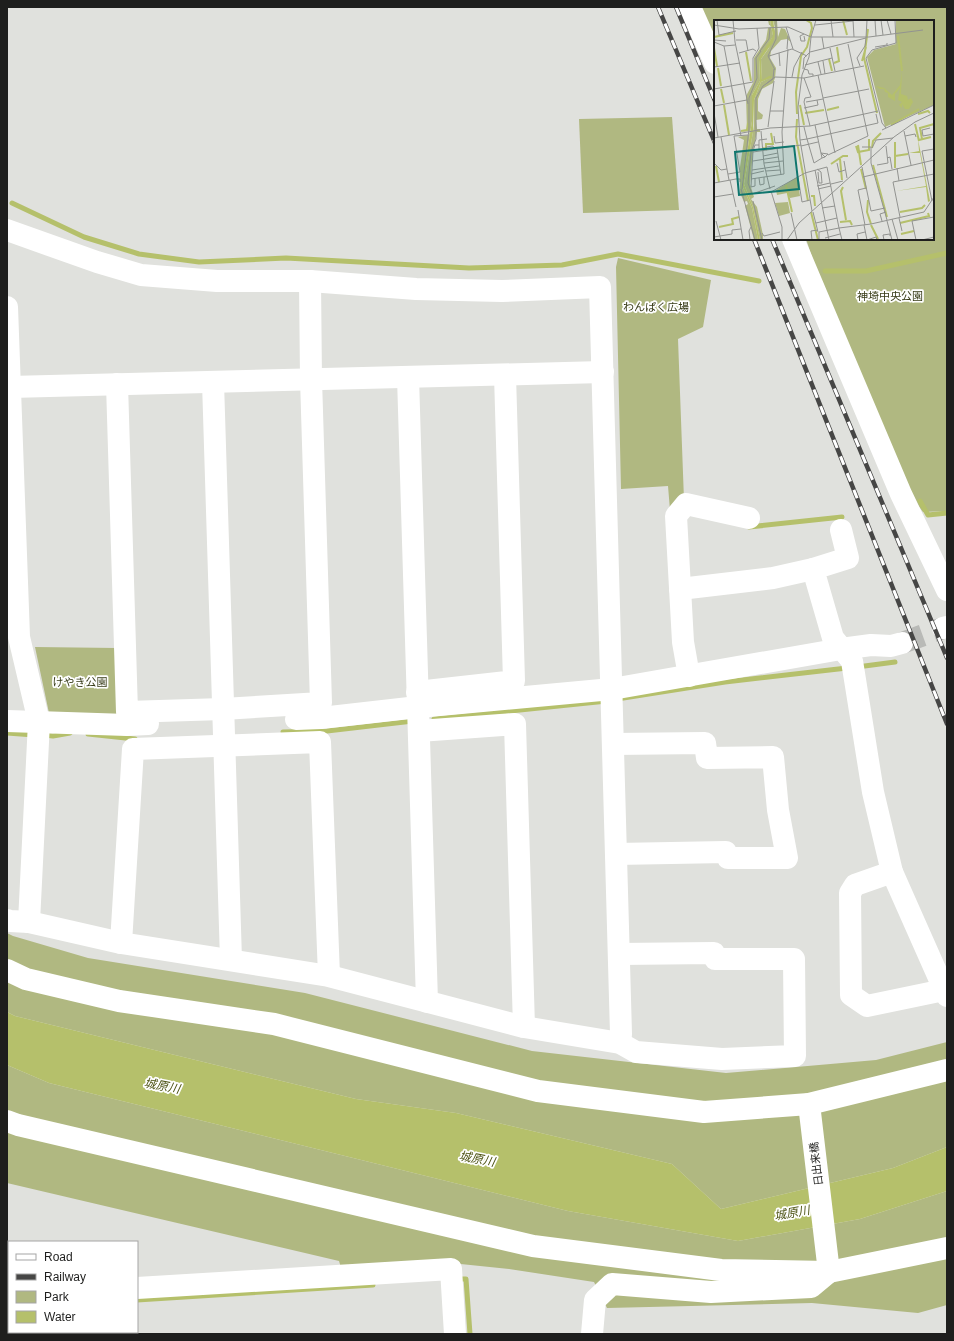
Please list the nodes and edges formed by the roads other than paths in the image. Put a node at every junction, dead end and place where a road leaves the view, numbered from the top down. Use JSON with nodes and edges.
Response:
{"nodes":[{"id":1,"x":690,"y":7,"type":"edge"},
{"id":2,"x":714,"y":61,"type":"edge"},
{"id":3,"x":7,"y":230,"type":"edge"},
{"id":4,"x":793,"y":240,"type":"edge"},
{"id":5,"x":310,"y":281,"type":"junction"},
{"id":6,"x":7,"y":307,"type":"edge"},
{"id":7,"x":603,"y":372,"type":"junction"},
{"id":8,"x":504,"y":375,"type":"junction"},
{"id":9,"x":408,"y":377,"type":"junction"},
{"id":10,"x":311,"y":379,"type":"junction"},
{"id":11,"x":213,"y":382,"type":"junction"},
{"id":12,"x":117,"y":384,"type":"junction"},
{"id":13,"x":10,"y":387,"type":"junction"},
{"id":14,"x":10,"y":466,"type":"edge"},
{"id":15,"x":749,"y":518,"type":"dead end"},
{"id":16,"x":840,"y":530,"type":"dead end"},
{"id":17,"x":813,"y":569,"type":"junction"},
{"id":18,"x":680,"y":589,"type":"junction"},
{"id":19,"x":947,"y":590,"type":"edge"},
{"id":20,"x":13,"y":636,"type":"edge"},
{"id":21,"x":902,"y":643,"type":"tunnel mouth"},
{"id":22,"x":849,"y":661,"type":"junction"},
{"id":23,"x":689,"y":676,"type":"junction"},
{"id":24,"x":612,"y":697,"type":"junction"},
{"id":25,"x":418,"y":711,"type":"junction"},
{"id":26,"x":7,"y":721,"type":"edge"},
{"id":27,"x":224,"y":726,"type":"junction"},
{"id":28,"x":39,"y":732,"type":"junction"},
{"id":29,"x":613,"y":744,"type":"junction"},
{"id":30,"x":616,"y":854,"type":"junction"},
{"id":31,"x":892,"y":872,"type":"junction"},
{"id":32,"x":7,"y":920,"type":"edge"},
{"id":33,"x":29,"y":922,"type":"junction"},
{"id":34,"x":121,"y":943,"type":"junction"},
{"id":35,"x":619,"y":954,"type":"junction"},
{"id":36,"x":231,"y":960,"type":"junction"},
{"id":37,"x":7,"y":970,"type":"edge"},
{"id":38,"x":329,"y":976,"type":"junction"},
{"id":39,"x":946,"y":993,"type":"edge"},
{"id":40,"x":427,"y":1002,"type":"junction"},
{"id":41,"x":524,"y":1027,"type":"junction"},
{"id":42,"x":620,"y":1043,"type":"junction"},
{"id":43,"x":947,"y":1070,"type":"edge"},
{"id":44,"x":809,"y":1104,"type":"junction"},
{"id":45,"x":7,"y":1121,"type":"edge"},
{"id":46,"x":947,"y":1248,"type":"edge"},
{"id":47,"x":829,"y":1272,"type":"junction"},
{"id":48,"x":138,"y":1288,"type":"edge"},
{"id":49,"x":455,"y":1334,"type":"edge"},
{"id":50,"x":592,"y":1334,"type":"edge"}],
"edges":[{"from":1,"to":2,"type":"street"},
{"from":3,"to":5,"type":"street"},
{"from":4,"to":19,"type":"street"},
{"from":5,"to":7,"type":"street"},
{"from":5,"to":10,"type":"street"},
{"from":6,"to":13,"type":"street"},
{"from":7,"to":8,"type":"street"},
{"from":7,"to":24,"type":"street"},
{"from":8,"to":9,"type":"street"},
{"from":8,"to":25,"type":"street"},
{"from":9,"to":10,"type":"street"},
{"from":9,"to":25,"type":"street"},
{"from":10,"to":11,"type":"street"},
{"from":10,"to":27,"type":"street"},
{"from":11,"to":12,"type":"street"},
{"from":11,"to":27,"type":"street"},
{"from":12,"to":13,"type":"street"},
{"from":12,"to":27,"type":"street"},
{"from":13,"to":14,"type":"street"},
{"from":14,"to":20,"type":"street"},
{"from":15,"to":18,"type":"street"},
{"from":16,"to":17,"type":"street"},
{"from":17,"to":18,"type":"street"},
{"from":17,"to":22,"type":"street"},
{"from":18,"to":23,"type":"street"},
{"from":20,"to":28,"type":"street"},
{"from":21,"to":22,"type":"street"},
{"from":22,"to":23,"type":"street"},
{"from":22,"to":31,"type":"street"},
{"from":23,"to":24,"type":"street"},
{"from":24,"to":25,"type":"street"},
{"from":24,"to":29,"type":"street"},
{"from":25,"to":27,"type":"street"},
{"from":25,"to":40,"type":"street"},
{"from":25,"to":41,"type":"street"},
{"from":26,"to":28,"type":"street"},
{"from":27,"to":28,"type":"street"},
{"from":27,"to":34,"type":"street"},
{"from":27,"to":36,"type":"street"},
{"from":27,"to":38,"type":"street"},
{"from":28,"to":33,"type":"street"},
{"from":29,"to":30,"type":"street"},
{"from":29,"to":30,"type":"street"},
{"from":30,"to":35,"type":"street"},
{"from":31,"to":39,"type":"street"},
{"from":31,"to":39,"type":"street"},
{"from":32,"to":33,"type":"street"},
{"from":33,"to":34,"type":"street"},
{"from":34,"to":36,"type":"street"},
{"from":35,"to":42,"type":"street"},
{"from":35,"to":42,"type":"street"},
{"from":36,"to":38,"type":"street"},
{"from":37,"to":44,"type":"street"},
{"from":38,"to":40,"type":"street"},
{"from":40,"to":41,"type":"street"},
{"from":41,"to":42,"type":"street"},
{"from":43,"to":44,"type":"street"},
{"from":44,"to":47,"type":"street","name":"日出来橋"},
{"from":45,"to":47,"type":"street"},
{"from":46,"to":47,"type":"street"},
{"from":47,"to":50,"type":"street"},
{"from":48,"to":49,"type":"street"}]}
